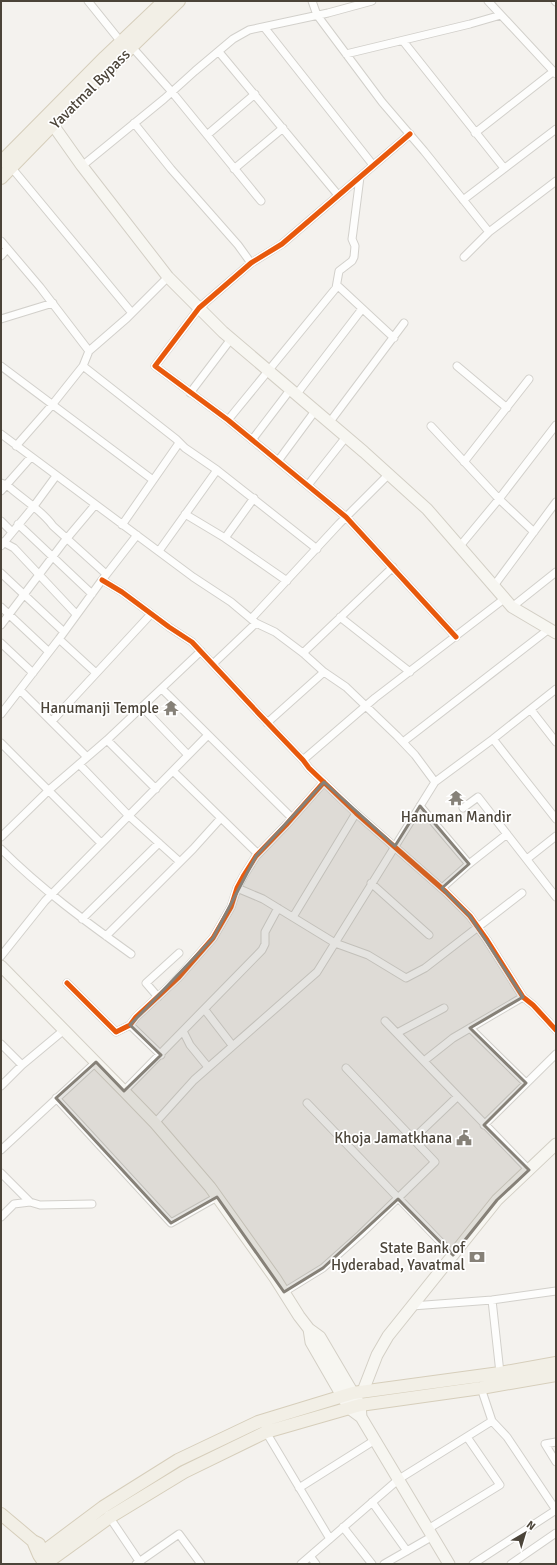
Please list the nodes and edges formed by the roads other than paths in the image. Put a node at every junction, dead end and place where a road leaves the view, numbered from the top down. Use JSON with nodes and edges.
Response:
{"nodes":[{"id":1,"x":88,"y":1,"type":"edge"},
{"id":2,"x":164,"y":1,"type":"edge"},
{"id":3,"x":179,"y":1,"type":"edge"},
{"id":4,"x":312,"y":1,"type":"edge"},
{"id":5,"x":372,"y":1,"type":"edge"},
{"id":6,"x":488,"y":1,"type":"edge"},
{"id":7,"x":317,"y":15,"type":"junction"},
{"id":8,"x":501,"y":15,"type":"junction"},
{"id":9,"x":264,"y":27,"type":"junction"},
{"id":10,"x":402,"y":41,"type":"junction"},
{"id":11,"x":126,"y":45,"type":"junction"},
{"id":12,"x":219,"y":52,"type":"junction"},
{"id":13,"x":346,"y":54,"type":"junction"},
{"id":14,"x":555,"y":72,"type":"edge"},
{"id":15,"x":172,"y":92,"type":"junction"},
{"id":16,"x":255,"y":94,"type":"junction"},
{"id":17,"x":134,"y":123,"type":"junction"},
{"id":18,"x":53,"y":125,"type":"junction"},
{"id":19,"x":283,"y":128,"type":"junction"},
{"id":20,"x":556,"y":129,"type":"edge"},
{"id":21,"x":476,"y":133,"type":"junction"},
{"id":22,"x":410,"y":134,"type":"junction"},
{"id":23,"x":207,"y":135,"type":"junction"},
{"id":24,"x":6,"y":165,"type":"edge"},
{"id":25,"x":373,"y":165,"type":"junction"},
{"id":26,"x":82,"y":166,"type":"junction"},
{"id":27,"x":504,"y":168,"type":"junction"},
{"id":28,"x":234,"y":169,"type":"junction"},
{"id":29,"x":360,"y":177,"type":"junction"},
{"id":30,"x":1,"y":178,"type":"edge"},
{"id":31,"x":556,"y":181,"type":"edge"},
{"id":32,"x":338,"y":195,"type":"junction"},
{"id":33,"x":463,"y":200,"type":"junction"},
{"id":34,"x":261,"y":201,"type":"dead end"},
{"id":35,"x":489,"y":232,"type":"junction"},
{"id":36,"x":1,"y":241,"type":"edge"},
{"id":37,"x":7,"y":249,"type":"junction"},
{"id":38,"x":1,"y":256,"type":"edge"},
{"id":39,"x":464,"y":257,"type":"dead end"},
{"id":40,"x":252,"y":263,"type":"junction"},
{"id":41,"x":168,"y":277,"type":"junction"},
{"id":42,"x":337,"y":286,"type":"junction"},
{"id":43,"x":53,"y":303,"type":"junction"},
{"id":44,"x":199,"y":308,"type":"junction"},
{"id":45,"x":362,"y":309,"type":"junction"},
{"id":46,"x":132,"y":313,"type":"junction"},
{"id":47,"x":1,"y":319,"type":"edge"},
{"id":48,"x":404,"y":323,"type":"dead end"},
{"id":49,"x":394,"y":338,"type":"junction"},
{"id":50,"x":231,"y":339,"type":"junction"},
{"id":51,"x":89,"y":351,"type":"junction"},
{"id":52,"x":1,"y":366,"type":"edge"},
{"id":53,"x":83,"y":366,"type":"junction"},
{"id":54,"x":457,"y":366,"type":"dead end"},
{"id":55,"x":267,"y":370,"type":"junction"},
{"id":56,"x":530,"y":379,"type":"dead end"},
{"id":57,"x":293,"y":392,"type":"junction"},
{"id":58,"x":190,"y":394,"type":"junction"},
{"id":59,"x":52,"y":405,"type":"junction"},
{"id":60,"x":507,"y":408,"type":"junction"},
{"id":61,"x":315,"y":411,"type":"junction"},
{"id":62,"x":228,"y":420,"type":"junction"},
{"id":63,"x":329,"y":423,"type":"junction"},
{"id":64,"x":556,"y":425,"type":"edge"},
{"id":65,"x":431,"y":426,"type":"dead end"},
{"id":66,"x":1,"y":434,"type":"edge"},
{"id":67,"x":346,"y":437,"type":"junction"},
{"id":68,"x":252,"y":440,"type":"junction"},
{"id":69,"x":179,"y":443,"type":"junction"},
{"id":70,"x":16,"y":446,"type":"junction"},
{"id":71,"x":31,"y":457,"type":"junction"},
{"id":72,"x":278,"y":461,"type":"junction"},
{"id":73,"x":464,"y":462,"type":"junction"},
{"id":74,"x":217,"y":470,"type":"junction"},
{"id":75,"x":388,"y":475,"type":"junction"},
{"id":76,"x":56,"y":476,"type":"junction"},
{"id":77,"x":153,"y":480,"type":"junction"},
{"id":78,"x":4,"y":484,"type":"edge"},
{"id":79,"x":308,"y":485,"type":"junction"},
{"id":80,"x":1,"y":491,"type":"edge"},
{"id":81,"x":254,"y":498,"type":"junction"},
{"id":82,"x":499,"y":499,"type":"junction"},
{"id":83,"x":556,"y":502,"type":"edge"},
{"id":84,"x":95,"y":505,"type":"junction"},
{"id":85,"x":34,"y":506,"type":"junction"},
{"id":86,"x":185,"y":514,"type":"junction"},
{"id":87,"x":346,"y":517,"type":"junction"},
{"id":88,"x":1,"y":521,"type":"edge"},
{"id":89,"x":18,"y":524,"type":"junction"},
{"id":90,"x":122,"y":525,"type":"junction"},
{"id":91,"x":12,"y":532,"type":"junction"},
{"id":92,"x":534,"y":532,"type":"junction"},
{"id":93,"x":137,"y":535,"type":"junction"},
{"id":94,"x":67,"y":538,"type":"junction"},
{"id":95,"x":225,"y":538,"type":"junction"},
{"id":96,"x":2,"y":544,"type":"edge"},
{"id":97,"x":460,"y":546,"type":"junction"},
{"id":98,"x":317,"y":549,"type":"junction"},
{"id":99,"x":159,"y":551,"type":"junction"},
{"id":100,"x":52,"y":557,"type":"junction"},
{"id":101,"x":393,"y":567,"type":"junction"},
{"id":102,"x":556,"y":572,"type":"edge"},
{"id":103,"x":1,"y":573,"type":"edge"},
{"id":104,"x":39,"y":574,"type":"junction"},
{"id":105,"x":104,"y":577,"type":"junction"},
{"id":106,"x":287,"y":581,"type":"junction"},
{"id":107,"x":493,"y":587,"type":"junction"},
{"id":108,"x":24,"y":594,"type":"junction"},
{"id":109,"x":92,"y":594,"type":"junction"},
{"id":110,"x":508,"y":603,"type":"junction"},
{"id":111,"x":1,"y":607,"type":"edge"},
{"id":112,"x":76,"y":614,"type":"junction"},
{"id":113,"x":151,"y":614,"type":"junction"},
{"id":114,"x":9,"y":615,"type":"junction"},
{"id":115,"x":340,"y":617,"type":"junction"},
{"id":116,"x":254,"y":621,"type":"junction"},
{"id":117,"x":1,"y":625,"type":"edge"},
{"id":118,"x":552,"y":631,"type":"edge"},
{"id":119,"x":64,"y":632,"type":"junction"},
{"id":120,"x":456,"y":637,"type":"junction"},
{"id":121,"x":59,"y":639,"type":"junction"},
{"id":122,"x":1,"y":644,"type":"edge"},
{"id":123,"x":201,"y":651,"type":"junction"},
{"id":124,"x":49,"y":652,"type":"junction"},
{"id":125,"x":303,"y":653,"type":"junction"},
{"id":126,"x":213,"y":664,"type":"junction"},
{"id":127,"x":324,"y":672,"type":"junction"},
{"id":128,"x":410,"y":672,"type":"junction"},
{"id":129,"x":32,"y":673,"type":"junction"},
{"id":130,"x":96,"y":673,"type":"junction"},
{"id":131,"x":162,"y":689,"type":"junction"},
{"id":132,"x":556,"y":689,"type":"edge"},
{"id":133,"x":20,"y":690,"type":"junction"},
{"id":134,"x":1,"y":701,"type":"edge"},
{"id":135,"x":367,"y":705,"type":"junction"},
{"id":136,"x":7,"y":706,"type":"junction"},
{"id":137,"x":142,"y":707,"type":"junction"},
{"id":138,"x":531,"y":710,"type":"junction"},
{"id":139,"x":1,"y":714,"type":"edge"},
{"id":140,"x":52,"y":721,"type":"junction"},
{"id":141,"x":267,"y":723,"type":"junction"},
{"id":142,"x":208,"y":735,"type":"junction"},
{"id":143,"x":493,"y":739,"type":"junction"},
{"id":144,"x":107,"y":740,"type":"junction"},
{"id":145,"x":403,"y":742,"type":"junction"},
{"id":146,"x":556,"y":742,"type":"edge"},
{"id":147,"x":1,"y":743,"type":"edge"},
{"id":148,"x":188,"y":755,"type":"junction"},
{"id":149,"x":87,"y":757,"type":"junction"},
{"id":150,"x":303,"y":760,"type":"junction"},
{"id":151,"x":79,"y":764,"type":"junction"},
{"id":152,"x":173,"y":771,"type":"junction"},
{"id":153,"x":324,"y":782,"type":"junction"},
{"id":154,"x":435,"y":782,"type":"junction"},
{"id":155,"x":156,"y":789,"type":"junction"},
{"id":156,"x":49,"y":790,"type":"junction"},
{"id":157,"x":420,"y":806,"type":"junction"},
{"id":158,"x":463,"y":808,"type":"dead end"},
{"id":159,"x":356,"y":813,"type":"junction"},
{"id":160,"x":129,"y":816,"type":"junction"},
{"id":161,"x":221,"y":818,"type":"junction"},
{"id":162,"x":292,"y":818,"type":"junction"},
{"id":163,"x":556,"y":819,"type":"edge"},
{"id":164,"x":507,"y":834,"type":"junction"},
{"id":165,"x":556,"y":836,"type":"edge"},
{"id":166,"x":1,"y":837,"type":"edge"},
{"id":167,"x":102,"y":843,"type":"junction"},
{"id":168,"x":159,"y":843,"type":"junction"},
{"id":169,"x":395,"y":846,"type":"junction"},
{"id":170,"x":1,"y":849,"type":"edge"},
{"id":171,"x":258,"y":854,"type":"junction"},
{"id":172,"x":526,"y":860,"type":"junction"},
{"id":173,"x":180,"y":862,"type":"junction"},
{"id":174,"x":469,"y":864,"type":"junction"},
{"id":175,"x":371,"y":883,"type":"junction"},
{"id":176,"x":237,"y":888,"type":"junction"},
{"id":177,"x":442,"y":888,"type":"junction"},
{"id":178,"x":522,"y":893,"type":"dead end"},
{"id":179,"x":52,"y":895,"type":"junction"},
{"id":180,"x":556,"y":897,"type":"edge"},
{"id":181,"x":278,"y":908,"type":"junction"},
{"id":182,"x":293,"y":917,"type":"junction"},
{"id":183,"x":82,"y":919,"type":"junction"},
{"id":184,"x":477,"y":927,"type":"junction"},
{"id":185,"x":429,"y":935,"type":"dead end"},
{"id":186,"x":106,"y":936,"type":"junction"},
{"id":187,"x":335,"y":942,"type":"junction"},
{"id":188,"x":179,"y":953,"type":"dead end"},
{"id":189,"x":131,"y":954,"type":"dead end"},
{"id":190,"x":1,"y":956,"type":"edge"},
{"id":191,"x":1,"y":966,"type":"edge"},
{"id":192,"x":67,"y":983,"type":"dead end"},
{"id":193,"x":158,"y":997,"type":"junction"},
{"id":194,"x":523,"y":997,"type":"junction"},
{"id":195,"x":444,"y":1008,"type":"dead end"},
{"id":196,"x":205,"y":1010,"type":"junction"},
{"id":197,"x":385,"y":1021,"type":"dead end"},
{"id":198,"x":130,"y":1025,"type":"junction"},
{"id":199,"x":470,"y":1028,"type":"junction"},
{"id":200,"x":64,"y":1030,"type":"junction"},
{"id":201,"x":556,"y":1030,"type":"edge"},
{"id":202,"x":183,"y":1031,"type":"junction"},
{"id":203,"x":397,"y":1033,"type":"junction"},
{"id":204,"x":1,"y":1044,"type":"edge"},
{"id":205,"x":232,"y":1045,"type":"junction"},
{"id":206,"x":161,"y":1054,"type":"junction"},
{"id":207,"x":556,"y":1054,"type":"edge"},
{"id":208,"x":424,"y":1061,"type":"junction"},
{"id":209,"x":96,"y":1062,"type":"junction"},
{"id":210,"x":22,"y":1065,"type":"junction"},
{"id":211,"x":208,"y":1067,"type":"junction"},
{"id":212,"x":346,"y":1068,"type":"dead end"},
{"id":213,"x":526,"y":1083,"type":"junction"},
{"id":214,"x":1,"y":1086,"type":"edge"},
{"id":215,"x":124,"y":1091,"type":"junction"},
{"id":216,"x":457,"y":1097,"type":"junction"},
{"id":217,"x":56,"y":1098,"type":"junction"},
{"id":218,"x":308,"y":1103,"type":"dead end"},
{"id":219,"x":155,"y":1123,"type":"junction"},
{"id":220,"x":484,"y":1125,"type":"junction"},
{"id":221,"x":413,"y":1139,"type":"junction"},
{"id":222,"x":556,"y":1144,"type":"edge"},
{"id":223,"x":3,"y":1146,"type":"edge"},
{"id":224,"x":528,"y":1170,"type":"junction"},
{"id":225,"x":1,"y":1173,"type":"edge"},
{"id":226,"x":217,"y":1197,"type":"junction"},
{"id":227,"x":398,"y":1199,"type":"junction"},
{"id":228,"x":30,"y":1202,"type":"junction"},
{"id":229,"x":92,"y":1204,"type":"dead end"},
{"id":230,"x":1,"y":1217,"type":"edge"},
{"id":231,"x":453,"y":1255,"type":"junction"},
{"id":232,"x":556,"y":1291,"type":"edge"},
{"id":233,"x":284,"y":1292,"type":"junction"},
{"id":234,"x":492,"y":1300,"type":"junction"},
{"id":235,"x":412,"y":1306,"type":"junction"},
{"id":236,"x":556,"y":1363,"type":"edge"},
{"id":237,"x":500,"y":1373,"type":"junction"},
{"id":238,"x":556,"y":1375,"type":"edge"},
{"id":239,"x":481,"y":1388,"type":"junction"},
{"id":240,"x":353,"y":1393,"type":"junction"},
{"id":241,"x":357,"y":1410,"type":"junction"},
{"id":242,"x":492,"y":1421,"type":"junction"},
{"id":243,"x":266,"y":1432,"type":"junction"},
{"id":244,"x":467,"y":1437,"type":"junction"},
{"id":245,"x":375,"y":1440,"type":"junction"},
{"id":246,"x":556,"y":1442,"type":"edge"},
{"id":247,"x":556,"y":1462,"type":"edge"},
{"id":248,"x":399,"y":1479,"type":"junction"},
{"id":249,"x":299,"y":1488,"type":"junction"},
{"id":250,"x":372,"y":1502,"type":"junction"},
{"id":251,"x":102,"y":1507,"type":"junction"},
{"id":252,"x":556,"y":1510,"type":"edge"},
{"id":253,"x":110,"y":1517,"type":"junction"},
{"id":254,"x":2,"y":1518,"type":"edge"},
{"id":255,"x":343,"y":1527,"type":"junction"},
{"id":256,"x":430,"y":1533,"type":"junction"},
{"id":257,"x":556,"y":1533,"type":"edge"},
{"id":258,"x":330,"y":1539,"type":"junction"},
{"id":259,"x":407,"y":1551,"type":"junction"},
{"id":260,"x":310,"y":1556,"type":"junction"},
{"id":261,"x":48,"y":1559,"type":"edge"},
{"id":262,"x":138,"y":1563,"type":"edge"},
{"id":263,"x":201,"y":1564,"type":"edge"},
{"id":264,"x":301,"y":1564,"type":"edge"},
{"id":265,"x":316,"y":1564,"type":"edge"},
{"id":266,"x":372,"y":1564,"type":"edge"},
{"id":267,"x":384,"y":1564,"type":"edge"},
{"id":268,"x":449,"y":1564,"type":"edge"},
{"id":269,"x":473,"y":1564,"type":"edge"},
{"id":270,"x":511,"y":1564,"type":"edge"}],
"edges":[{"from":1,"to":11,"type":"street"},
{"from":2,"to":11,"type":"main road","name":"Yavatmal Bypass"},
{"from":3,"to":11,"type":"main road","name":"Yavatmal Bypass"},
{"from":4,"to":7,"type":"street"},
{"from":5,"to":7,"type":"street"},
{"from":6,"to":8,"type":"street"},
{"from":7,"to":9,"type":"street"},
{"from":7,"to":13,"type":"street"},
{"from":8,"to":10,"type":"street"},
{"from":8,"to":14,"type":"street"},
{"from":9,"to":12,"type":"street"},
{"from":9,"to":25,"type":"street"},
{"from":10,"to":13,"type":"street"},
{"from":10,"to":21,"type":"street"},
{"from":11,"to":15,"type":"street"},
{"from":11,"to":18,"type":"main road","name":"Yavatmal Bypass"},
{"from":11,"to":24,"type":"main road","name":"Yavatmal Bypass"},
{"from":12,"to":15,"type":"street"},
{"from":12,"to":16,"type":"street"},
{"from":13,"to":22,"type":"street"},
{"from":14,"to":21,"type":"street"},
{"from":15,"to":17,"type":"street"},
{"from":15,"to":23,"type":"street"},
{"from":16,"to":19,"type":"street"},
{"from":16,"to":23,"type":"street"},
{"from":17,"to":26,"type":"street"},
{"from":17,"to":40,"type":"street"},
{"from":18,"to":24,"type":"main road","name":"Yavatmal Bypass"},
{"from":18,"to":26,"type":"street"},
{"from":19,"to":28,"type":"street"},
{"from":19,"to":32,"type":"street"},
{"from":20,"to":27,"type":"street"},
{"from":21,"to":27,"type":"street"},
{"from":22,"to":25,"type":"street"},
{"from":22,"to":33,"type":"street"},
{"from":23,"to":28,"type":"street"},
{"from":24,"to":30,"type":"main road","name":"Yavatmal Bypass"},
{"from":24,"to":46,"type":"street"},
{"from":25,"to":29,"type":"street"},
{"from":26,"to":41,"type":"street"},
{"from":27,"to":33,"type":"street"},
{"from":28,"to":34,"type":"street"},
{"from":29,"to":32,"type":"street"},
{"from":29,"to":42,"type":"street"},
{"from":31,"to":35,"type":"street"},
{"from":32,"to":40,"type":"street"},
{"from":33,"to":35,"type":"street"},
{"from":35,"to":39,"type":"street"},
{"from":36,"to":37,"type":"street"},
{"from":37,"to":38,"type":"street"},
{"from":37,"to":43,"type":"street"},
{"from":40,"to":44,"type":"street"},
{"from":41,"to":44,"type":"street"},
{"from":41,"to":46,"type":"street"},
{"from":42,"to":45,"type":"street"},
{"from":42,"to":55,"type":"street"},
{"from":43,"to":47,"type":"street"},
{"from":43,"to":51,"type":"street"},
{"from":44,"to":50,"type":"street"},
{"from":44,"to":58,"type":"street"},
{"from":45,"to":49,"type":"street"},
{"from":45,"to":57,"type":"street"},
{"from":46,"to":51,"type":"street"},
{"from":48,"to":49,"type":"street"},
{"from":49,"to":63,"type":"street"},
{"from":50,"to":55,"type":"street"},
{"from":50,"to":58,"type":"street"},
{"from":51,"to":53,"type":"street"},
{"from":52,"to":59,"type":"street"},
{"from":53,"to":59,"type":"street"},
{"from":53,"to":69,"type":"street"},
{"from":54,"to":60,"type":"street"},
{"from":55,"to":57,"type":"street"},
{"from":55,"to":62,"type":"street"},
{"from":56,"to":60,"type":"street"},
{"from":57,"to":61,"type":"street"},
{"from":57,"to":68,"type":"street"},
{"from":58,"to":62,"type":"street"},
{"from":59,"to":70,"type":"street"},
{"from":59,"to":77,"type":"street"},
{"from":60,"to":73,"type":"street"},
{"from":61,"to":63,"type":"street"},
{"from":61,"to":72,"type":"street"},
{"from":62,"to":68,"type":"street"},
{"from":63,"to":67,"type":"street"},
{"from":64,"to":82,"type":"street"},
{"from":65,"to":73,"type":"street"},
{"from":66,"to":70,"type":"street"},
{"from":67,"to":75,"type":"street"},
{"from":67,"to":79,"type":"street"},
{"from":68,"to":72,"type":"street"},
{"from":69,"to":74,"type":"street"},
{"from":69,"to":77,"type":"street"},
{"from":70,"to":71,"type":"street"},
{"from":71,"to":76,"type":"street"},
{"from":71,"to":78,"type":"street"},
{"from":72,"to":79,"type":"street"},
{"from":73,"to":82,"type":"street"},
{"from":74,"to":81,"type":"street"},
{"from":74,"to":86,"type":"street"},
{"from":75,"to":87,"type":"street"},
{"from":75,"to":97,"type":"street"},
{"from":76,"to":84,"type":"street"},
{"from":76,"to":85,"type":"street"},
{"from":77,"to":90,"type":"street"},
{"from":78,"to":80,"type":"street"},
{"from":78,"to":85,"type":"street"},
{"from":79,"to":87,"type":"street"},
{"from":81,"to":95,"type":"street"},
{"from":81,"to":98,"type":"street"},
{"from":82,"to":92,"type":"street"},
{"from":82,"to":97,"type":"street"},
{"from":83,"to":92,"type":"street"},
{"from":84,"to":90,"type":"street"},
{"from":84,"to":94,"type":"street"},
{"from":85,"to":89,"type":"street"},
{"from":85,"to":94,"type":"street"},
{"from":86,"to":95,"type":"street"},
{"from":86,"to":99,"type":"street"},
{"from":87,"to":98,"type":"street"},
{"from":87,"to":101,"type":"street"},
{"from":88,"to":91,"type":"street"},
{"from":89,"to":91,"type":"street"},
{"from":89,"to":100,"type":"street"},
{"from":90,"to":93,"type":"street"},
{"from":91,"to":96,"type":"street"},
{"from":92,"to":107,"type":"street"},
{"from":93,"to":99,"type":"street"},
{"from":93,"to":105,"type":"street"},
{"from":94,"to":100,"type":"street"},
{"from":94,"to":105,"type":"street"},
{"from":95,"to":106,"type":"street"},
{"from":96,"to":104,"type":"street"},
{"from":97,"to":107,"type":"street"},
{"from":98,"to":106,"type":"street"},
{"from":99,"to":116,"type":"street"},
{"from":100,"to":104,"type":"street"},
{"from":100,"to":109,"type":"street"},
{"from":101,"to":115,"type":"street"},
{"from":101,"to":120,"type":"street"},
{"from":102,"to":110,"type":"street"},
{"from":103,"to":108,"type":"street"},
{"from":104,"to":108,"type":"street"},
{"from":104,"to":112,"type":"street"},
{"from":105,"to":109,"type":"street"},
{"from":105,"to":113,"type":"street"},
{"from":106,"to":116,"type":"street"},
{"from":107,"to":110,"type":"street"},
{"from":108,"to":114,"type":"street"},
{"from":108,"to":119,"type":"street"},
{"from":109,"to":112,"type":"street"},
{"from":110,"to":118,"type":"street"},
{"from":110,"to":120,"type":"street"},
{"from":111,"to":114,"type":"street"},
{"from":112,"to":119,"type":"street"},
{"from":113,"to":123,"type":"street"},
{"from":113,"to":130,"type":"street"},
{"from":114,"to":117,"type":"street"},
{"from":114,"to":124,"type":"street"},
{"from":115,"to":125,"type":"street"},
{"from":115,"to":128,"type":"street"},
{"from":116,"to":125,"type":"street"},
{"from":116,"to":126,"type":"street"},
{"from":118,"to":145,"type":"street"},
{"from":119,"to":121,"type":"street"},
{"from":120,"to":128,"type":"street"},
{"from":121,"to":124,"type":"street"},
{"from":121,"to":130,"type":"street"},
{"from":122,"to":129,"type":"street"},
{"from":123,"to":126,"type":"street"},
{"from":123,"to":131,"type":"street"},
{"from":124,"to":129,"type":"street"},
{"from":125,"to":127,"type":"street"},
{"from":126,"to":141,"type":"street"},
{"from":127,"to":135,"type":"street"},
{"from":127,"to":141,"type":"street"},
{"from":128,"to":135,"type":"street"},
{"from":129,"to":133,"type":"street"},
{"from":130,"to":140,"type":"street"},
{"from":131,"to":137,"type":"street"},
{"from":131,"to":142,"type":"street"},
{"from":132,"to":138,"type":"street"},
{"from":133,"to":136,"type":"street"},
{"from":133,"to":140,"type":"street"},
{"from":134,"to":136,"type":"street"},
{"from":135,"to":145,"type":"street"},
{"from":135,"to":150,"type":"street"},
{"from":136,"to":139,"type":"street"},
{"from":137,"to":144,"type":"street"},
{"from":137,"to":148,"type":"street"},
{"from":138,"to":143,"type":"street"},
{"from":138,"to":146,"type":"street"},
{"from":140,"to":149,"type":"street"},
{"from":141,"to":150,"type":"street"},
{"from":142,"to":148,"type":"street"},
{"from":142,"to":162,"type":"street"},
{"from":143,"to":154,"type":"street"},
{"from":143,"to":163,"type":"street"},
{"from":144,"to":149,"type":"street"},
{"from":144,"to":155,"type":"street"},
{"from":145,"to":154,"type":"street"},
{"from":147,"to":156,"type":"street"},
{"from":148,"to":152,"type":"street"},
{"from":149,"to":151,"type":"street"},
{"from":150,"to":153,"type":"street"},
{"from":151,"to":156,"type":"street"},
{"from":151,"to":160,"type":"street"},
{"from":152,"to":155,"type":"street"},
{"from":152,"to":161,"type":"street"},
{"from":153,"to":159,"type":"street"},
{"from":153,"to":162,"type":"street"},
{"from":154,"to":157,"type":"street"},
{"from":155,"to":160,"type":"street"},
{"from":156,"to":166,"type":"street"},
{"from":156,"to":167,"type":"street"},
{"from":157,"to":169,"type":"street"},
{"from":157,"to":174,"type":"street"},
{"from":158,"to":164,"type":"street"},
{"from":159,"to":169,"type":"street"},
{"from":159,"to":182,"type":"street"},
{"from":160,"to":167,"type":"street"},
{"from":160,"to":168,"type":"street"},
{"from":161,"to":171,"type":"street"},
{"from":161,"to":173,"type":"street"},
{"from":162,"to":171,"type":"street"},
{"from":164,"to":172,"type":"street"},
{"from":164,"to":174,"type":"street"},
{"from":165,"to":172,"type":"street"},
{"from":167,"to":179,"type":"street"},
{"from":168,"to":173,"type":"street"},
{"from":168,"to":183,"type":"street"},
{"from":169,"to":175,"type":"street"},
{"from":169,"to":177,"type":"street"},
{"from":170,"to":179,"type":"street"},
{"from":171,"to":176,"type":"street"},
{"from":172,"to":180,"type":"street"},
{"from":173,"to":186,"type":"street"},
{"from":174,"to":177,"type":"street"},
{"from":175,"to":185,"type":"street"},
{"from":175,"to":187,"type":"street"},
{"from":176,"to":181,"type":"street"},
{"from":176,"to":193,"type":"street"},
{"from":177,"to":184,"type":"street"},
{"from":178,"to":184,"type":"street"},
{"from":179,"to":183,"type":"street"},
{"from":179,"to":190,"type":"street"},
{"from":181,"to":182,"type":"street"},
{"from":181,"to":196,"type":"street"},
{"from":182,"to":187,"type":"street"},
{"from":183,"to":186,"type":"street"},
{"from":184,"to":187,"type":"street"},
{"from":184,"to":194,"type":"street"},
{"from":186,"to":189,"type":"street"},
{"from":187,"to":205,"type":"street"},
{"from":188,"to":193,"type":"street"},
{"from":191,"to":200,"type":"street"},
{"from":192,"to":198,"type":"street"},
{"from":193,"to":198,"type":"street"},
{"from":194,"to":199,"type":"street"},
{"from":194,"to":201,"type":"street"},
{"from":195,"to":203,"type":"street"},
{"from":196,"to":202,"type":"street"},
{"from":196,"to":205,"type":"street"},
{"from":197,"to":203,"type":"street"},
{"from":198,"to":206,"type":"street"},
{"from":199,"to":208,"type":"street"},
{"from":199,"to":213,"type":"street"},
{"from":200,"to":209,"type":"street"},
{"from":200,"to":210,"type":"street"},
{"from":202,"to":206,"type":"street"},
{"from":202,"to":211,"type":"street"},
{"from":203,"to":208,"type":"street"},
{"from":204,"to":210,"type":"street"},
{"from":205,"to":211,"type":"street"},
{"from":206,"to":215,"type":"street"},
{"from":207,"to":213,"type":"street"},
{"from":208,"to":216,"type":"street"},
{"from":209,"to":215,"type":"street"},
{"from":209,"to":217,"type":"street"},
{"from":210,"to":214,"type":"street"},
{"from":211,"to":219,"type":"street"},
{"from":212,"to":221,"type":"street"},
{"from":213,"to":220,"type":"street"},
{"from":215,"to":219,"type":"street"},
{"from":216,"to":220,"type":"street"},
{"from":216,"to":221,"type":"street"},
{"from":217,"to":223,"type":"street"},
{"from":217,"to":226,"type":"street"},
{"from":218,"to":227,"type":"street"},
{"from":219,"to":226,"type":"street"},
{"from":220,"to":224,"type":"street"},
{"from":221,"to":227,"type":"street"},
{"from":222,"to":224,"type":"street"},
{"from":224,"to":231,"type":"street"},
{"from":225,"to":228,"type":"street"},
{"from":226,"to":233,"type":"street"},
{"from":227,"to":231,"type":"street"},
{"from":227,"to":233,"type":"street"},
{"from":228,"to":229,"type":"street"},
{"from":228,"to":230,"type":"street"},
{"from":231,"to":235,"type":"street"},
{"from":232,"to":234,"type":"street"},
{"from":233,"to":240,"type":"street"},
{"from":234,"to":235,"type":"street"},
{"from":234,"to":237,"type":"street"},
{"from":235,"to":240,"type":"street"},
{"from":236,"to":237,"type":"main road"},
{"from":237,"to":240,"type":"main road"},
{"from":238,"to":239,"type":"main road"},
{"from":239,"to":241,"type":"main road"},
{"from":239,"to":242,"type":"street"},
{"from":240,"to":241,"type":"street"},
{"from":240,"to":251,"type":"main road"},
{"from":241,"to":243,"type":"main road"},
{"from":241,"to":245,"type":"street"},
{"from":242,"to":244,"type":"street"},
{"from":242,"to":252,"type":"street"},
{"from":243,"to":249,"type":"street"},
{"from":243,"to":253,"type":"main road"},
{"from":244,"to":248,"type":"street"},
{"from":244,"to":256,"type":"street"},
{"from":245,"to":248,"type":"street"},
{"from":245,"to":249,"type":"street"},
{"from":246,"to":247,"type":"street"},
{"from":248,"to":250,"type":"street"},
{"from":248,"to":256,"type":"street"},
{"from":249,"to":258,"type":"street"},
{"from":250,"to":255,"type":"street"},
{"from":250,"to":259,"type":"street"},
{"from":251,"to":253,"type":"street"},
{"from":251,"to":261,"type":"main road"},
{"from":252,"to":269,"type":"street"},
{"from":253,"to":261,"type":"main road"},
{"from":253,"to":262,"type":"street"},
{"from":254,"to":261,"type":"main road"},
{"from":255,"to":258,"type":"street"},
{"from":255,"to":266,"type":"street"},
{"from":256,"to":259,"type":"street"},
{"from":256,"to":268,"type":"street"},
{"from":257,"to":270,"type":"street"},
{"from":258,"to":260,"type":"street"},
{"from":259,"to":267,"type":"street"},
{"from":260,"to":264,"type":"street"},
{"from":260,"to":265,"type":"street"},
{"from":262,"to":263,"type":"street"}]}
